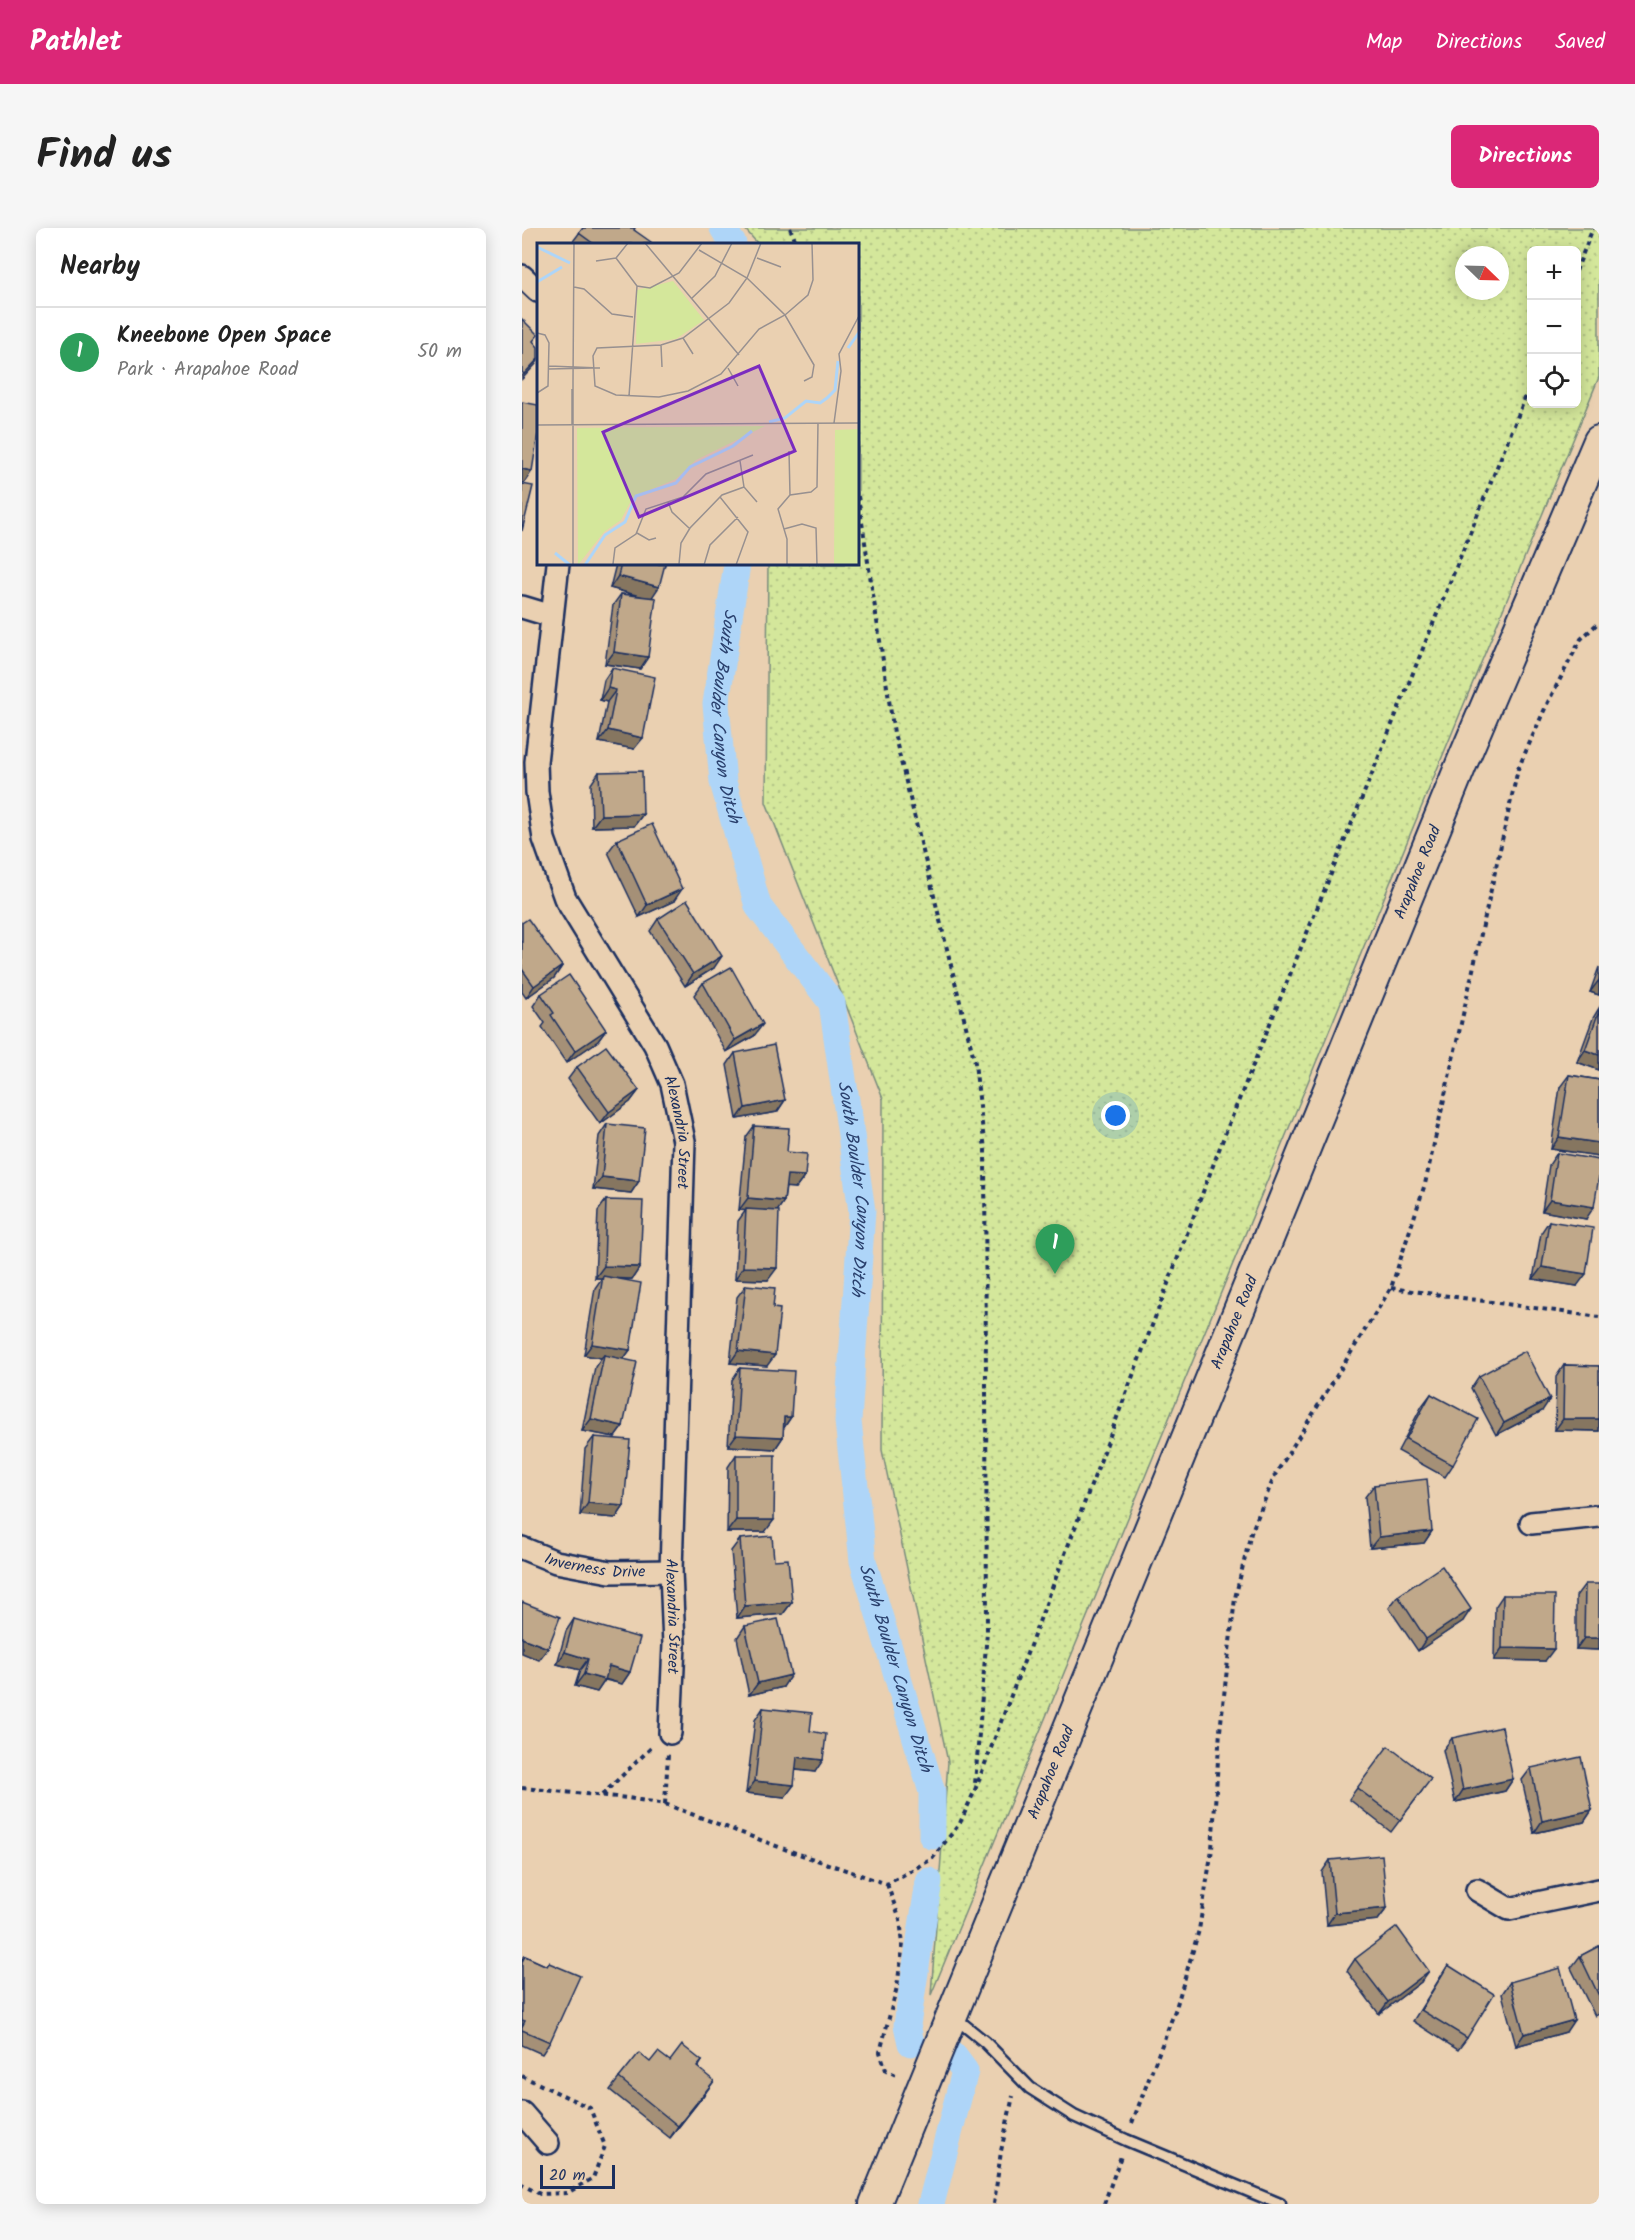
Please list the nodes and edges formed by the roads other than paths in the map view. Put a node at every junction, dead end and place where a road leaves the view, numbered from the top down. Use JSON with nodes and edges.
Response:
{"nodes":[{"id":1,"x":522,"y":276,"type":"edge"},
{"id":2,"x":537,"y":290,"type":"edge"},
{"id":3,"x":1599,"y":441,"type":"edge"},
{"id":4,"x":558,"y":566,"type":"edge"},
{"id":5,"x":522,"y":607,"type":"edge"},
{"id":6,"x":552,"y":616,"type":"junction"},
{"id":7,"x":1599,"y":1516,"type":"edge"},
{"id":8,"x":1531,"y":1523,"type":"dead end"},
{"id":9,"x":522,"y":1548,"type":"edge"},
{"id":10,"x":671,"y":1571,"type":"junction"},
{"id":11,"x":670,"y":1732,"type":"road end"},
{"id":12,"x":1477,"y":1890,"type":"dead end"},
{"id":13,"x":1599,"y":1890,"type":"edge"},
{"id":14,"x":952,"y":2016,"type":"junction"},
{"id":15,"x":522,"y":2113,"type":"edge"},
{"id":16,"x":548,"y":2143,"type":"dead end"},
{"id":17,"x":875,"y":2204,"type":"edge"},
{"id":18,"x":1280,"y":2204,"type":"edge"}],
"edges":[{"from":1,"to":2,"type":"street"},
{"from":3,"to":14,"type":"main road","name":"Arapahoe Road"},
{"from":4,"to":6,"type":"street","name":"Alexandria Street"},
{"from":5,"to":6,"type":"street"},
{"from":6,"to":10,"type":"street","name":"Alexandria Street"},
{"from":7,"to":8,"type":"street"},
{"from":9,"to":10,"type":"street","name":"Inverness Drive"},
{"from":10,"to":11,"type":"street","name":"Alexandria Street"},
{"from":12,"to":13,"type":"street"},
{"from":14,"to":17,"type":"main road","name":"Arapahoe Road"},
{"from":14,"to":18,"type":"lane"},
{"from":15,"to":16,"type":"street"}]}
